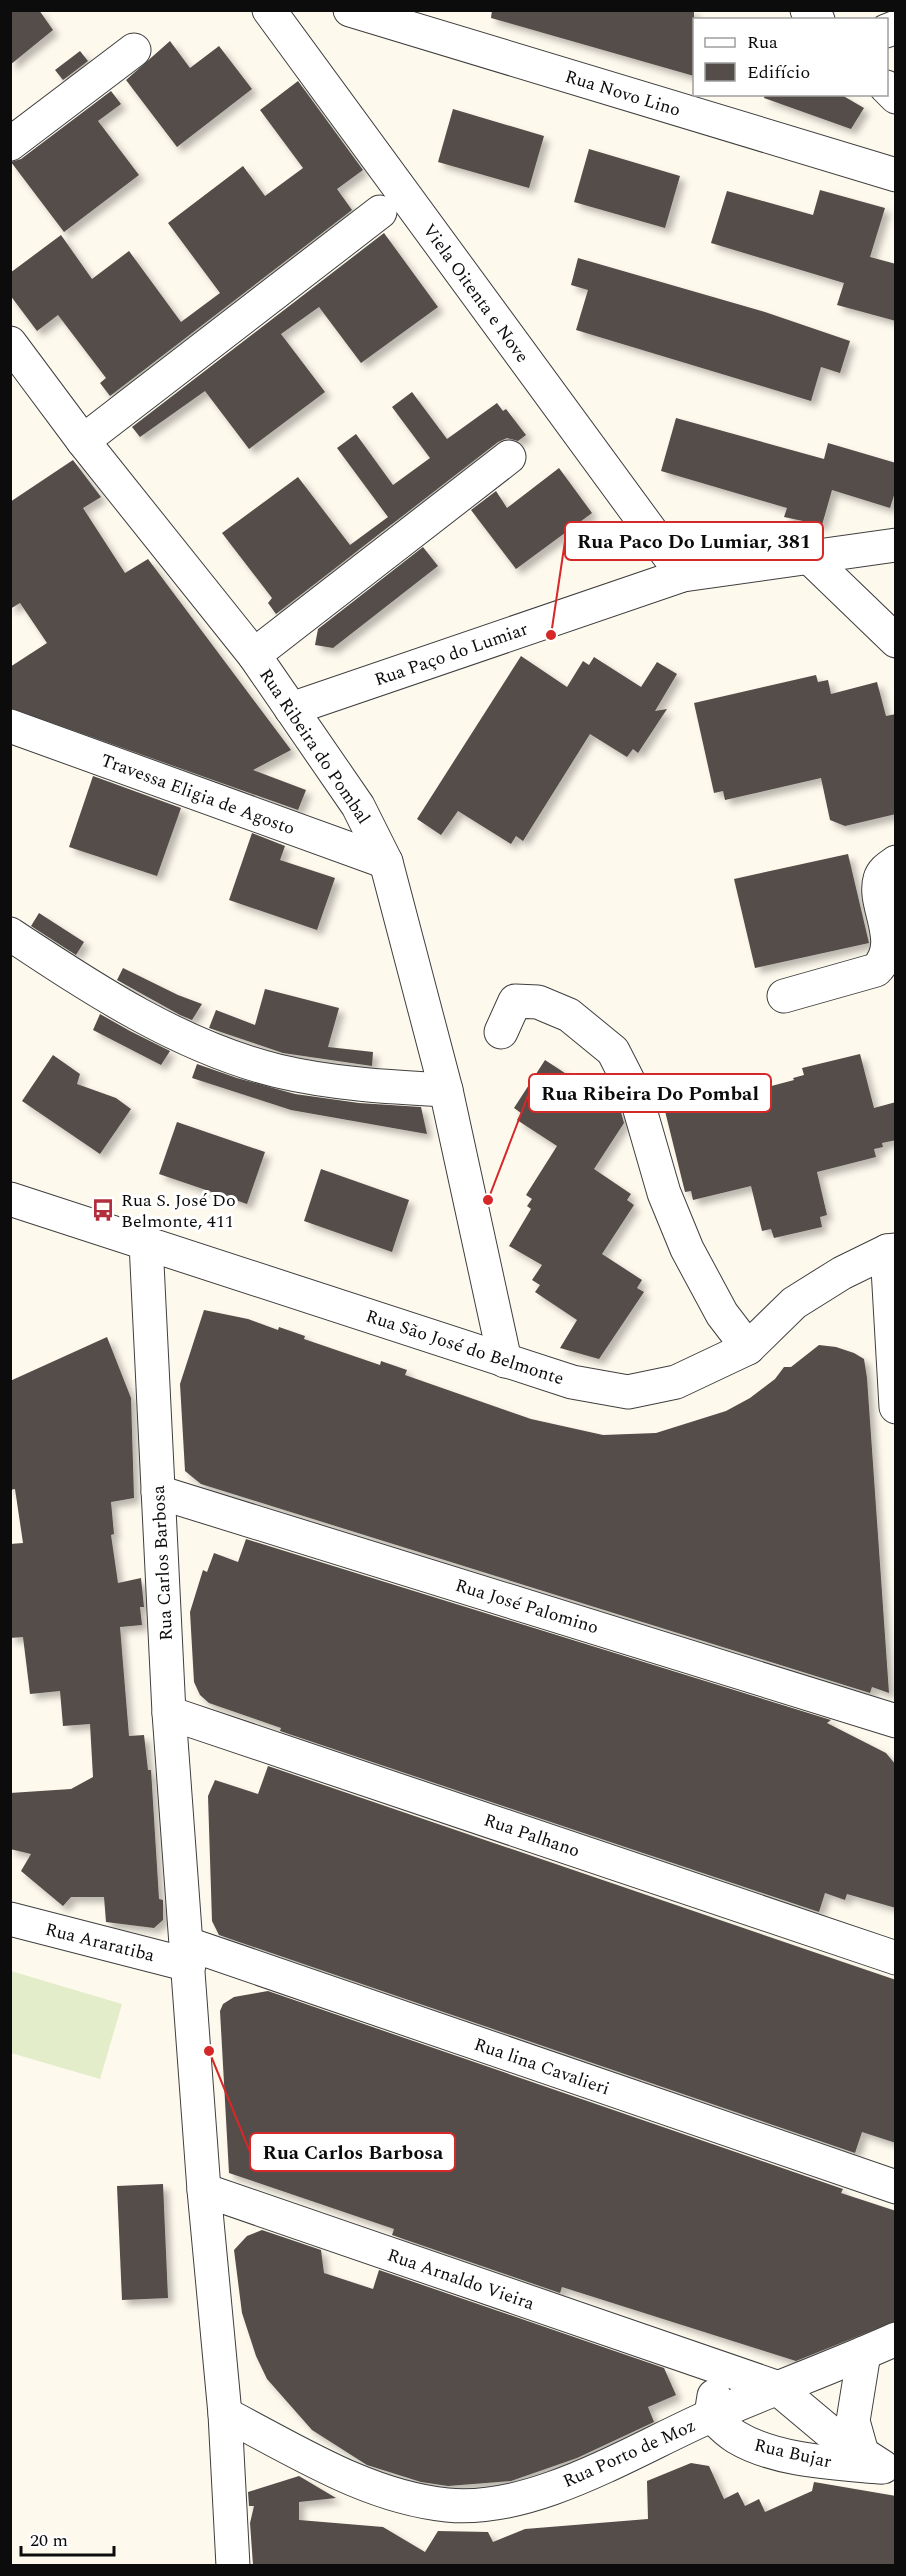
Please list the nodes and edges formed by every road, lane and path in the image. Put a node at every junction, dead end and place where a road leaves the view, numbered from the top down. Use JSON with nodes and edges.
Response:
{"nodes":[{"id":1,"x":269,"y":10,"type":"edge"},
{"id":2,"x":350,"y":10,"type":"edge"},
{"id":3,"x":134,"y":50,"type":"dead end"},
{"id":4,"x":10,"y":144,"type":"edge"},
{"id":5,"x":896,"y":175,"type":"edge"},
{"id":6,"x":380,"y":212,"type":"dead end"},
{"id":7,"x":10,"y":343,"type":"edge"},
{"id":8,"x":83,"y":441,"type":"junction"},
{"id":9,"x":509,"y":457,"type":"dead end"},
{"id":10,"x":896,"y":545,"type":"edge"},
{"id":11,"x":810,"y":558,"type":"junction"},
{"id":12,"x":683,"y":575,"type":"junction"},
{"id":13,"x":896,"y":641,"type":"edge"},
{"id":14,"x":254,"y":655,"type":"junction"},
{"id":15,"x":291,"y":709,"type":"junction"},
{"id":16,"x":10,"y":726,"type":"edge"},
{"id":17,"x":386,"y":862,"type":"junction"},
{"id":18,"x":896,"y":862,"type":"edge"},
{"id":19,"x":10,"y":934,"type":"edge"},
{"id":20,"x":783,"y":996,"type":"dead end"},
{"id":21,"x":501,"y":1032,"type":"dead end"},
{"id":22,"x":446,"y":1090,"type":"junction"},
{"id":23,"x":10,"y":1199,"type":"edge"},
{"id":24,"x":146,"y":1243,"type":"junction"},
{"id":25,"x":891,"y":1250,"type":"edge"},
{"id":26,"x":748,"y":1348,"type":"junction"},
{"id":27,"x":505,"y":1361,"type":"junction"},
{"id":28,"x":896,"y":1407,"type":"edge"},
{"id":29,"x":158,"y":1492,"type":"junction"},
{"id":30,"x":169,"y":1713,"type":"junction"},
{"id":31,"x":896,"y":1721,"type":"edge"},
{"id":32,"x":10,"y":1919,"type":"edge"},
{"id":33,"x":188,"y":1954,"type":"junction"},
{"id":34,"x":896,"y":1958,"type":"edge"},
{"id":35,"x":896,"y":2187,"type":"edge"},
{"id":36,"x":204,"y":2190,"type":"junction"},
{"id":37,"x":896,"y":2339,"type":"edge"},
{"id":38,"x":864,"y":2353,"type":"junction"},
{"id":39,"x":718,"y":2368,"type":"junction"},
{"id":40,"x":776,"y":2387,"type":"junction"},
{"id":41,"x":225,"y":2414,"type":"junction"},
{"id":42,"x":711,"y":2415,"type":"junction"},
{"id":43,"x":808,"y":2415,"type":"junction"},
{"id":44,"x":777,"y":2453,"type":"junction"},
{"id":45,"x":880,"y":2463,"type":"edge"},
{"id":46,"x":234,"y":2565,"type":"edge"}],
"edges":[{"from":1,"to":12,"type":"street","name":"Viela Oitenta e Nove"},
{"from":2,"to":5,"type":"street","name":"Rua Novo Lino"},
{"from":3,"to":4,"type":"street"},
{"from":6,"to":8,"type":"street"},
{"from":7,"to":8,"type":"street","name":"Rua Ribeira do Pombal"},
{"from":8,"to":14,"type":"street","name":"Rua Ribeira do Pombal"},
{"from":9,"to":14,"type":"street"},
{"from":10,"to":11,"type":"street","name":"Rua Paço do Lumiar"},
{"from":11,"to":12,"type":"street","name":"Rua Paço do Lumiar"},
{"from":11,"to":13,"type":"street"},
{"from":12,"to":15,"type":"street","name":"Rua Paço do Lumiar"},
{"from":14,"to":15,"type":"street","name":"Rua Ribeira do Pombal"},
{"from":15,"to":17,"type":"street","name":"Rua Ribeira do Pombal"},
{"from":16,"to":17,"type":"street","name":"Travessa Eligia de Agosto"},
{"from":17,"to":22,"type":"street","name":"Rua Ribeira do Pombal"},
{"from":18,"to":20,"type":"street"},
{"from":19,"to":22,"type":"street"},
{"from":21,"to":26,"type":"street"},
{"from":22,"to":27,"type":"street","name":"Rua Ribeira do Pombal"},
{"from":23,"to":24,"type":"street","name":"Rua São José do Belmonte"},
{"from":24,"to":27,"type":"street","name":"Rua São José do Belmonte"},
{"from":24,"to":29,"type":"street","name":"Rua Carlos Barbosa"},
{"from":25,"to":26,"type":"street","name":"Rua São José do Belmonte"},
{"from":25,"to":28,"type":"street"},
{"from":26,"to":27,"type":"street","name":"Rua São José do Belmonte"},
{"from":29,"to":30,"type":"street","name":"Rua Carlos Barbosa"},
{"from":29,"to":31,"type":"street","name":"Rua José Palomino"},
{"from":30,"to":33,"type":"street","name":"Rua Carlos Barbosa"},
{"from":30,"to":34,"type":"street","name":"Rua Palhano"},
{"from":32,"to":33,"type":"street","name":"Rua Araratiba"},
{"from":33,"to":35,"type":"street","name":"Rua lina Cavalieri"},
{"from":33,"to":36,"type":"street","name":"Rua Carlos Barbosa"},
{"from":36,"to":39,"type":"street","name":"Rua Arnaldo Vieira"},
{"from":36,"to":41,"type":"street","name":"Rua Carlos Barbosa"},
{"from":37,"to":38,"type":"street","name":"Rua Porto de Moz"},
{"from":38,"to":40,"type":"street","name":"Rua Porto de Moz"},
{"from":38,"to":45,"type":"street","name":"Rua Bujar"},
{"from":39,"to":40,"type":"street","name":"Rua Arnaldo Vieira"},
{"from":39,"to":42,"type":"street"},
{"from":40,"to":42,"type":"street","name":"Rua Porto de Moz"},
{"from":40,"to":43,"type":"street","name":"Rua Bujar"},
{"from":41,"to":42,"type":"street","name":"Rua Porto de Moz"},
{"from":41,"to":46,"type":"street","name":"Rua Carlos Barbosa"},
{"from":42,"to":44,"type":"street","name":"Rua Bujar"},
{"from":43,"to":44,"type":"street"},
{"from":43,"to":45,"type":"street","name":"Rua Bujar"},
{"from":44,"to":45,"type":"street","name":"Rua Bujar"}]}
